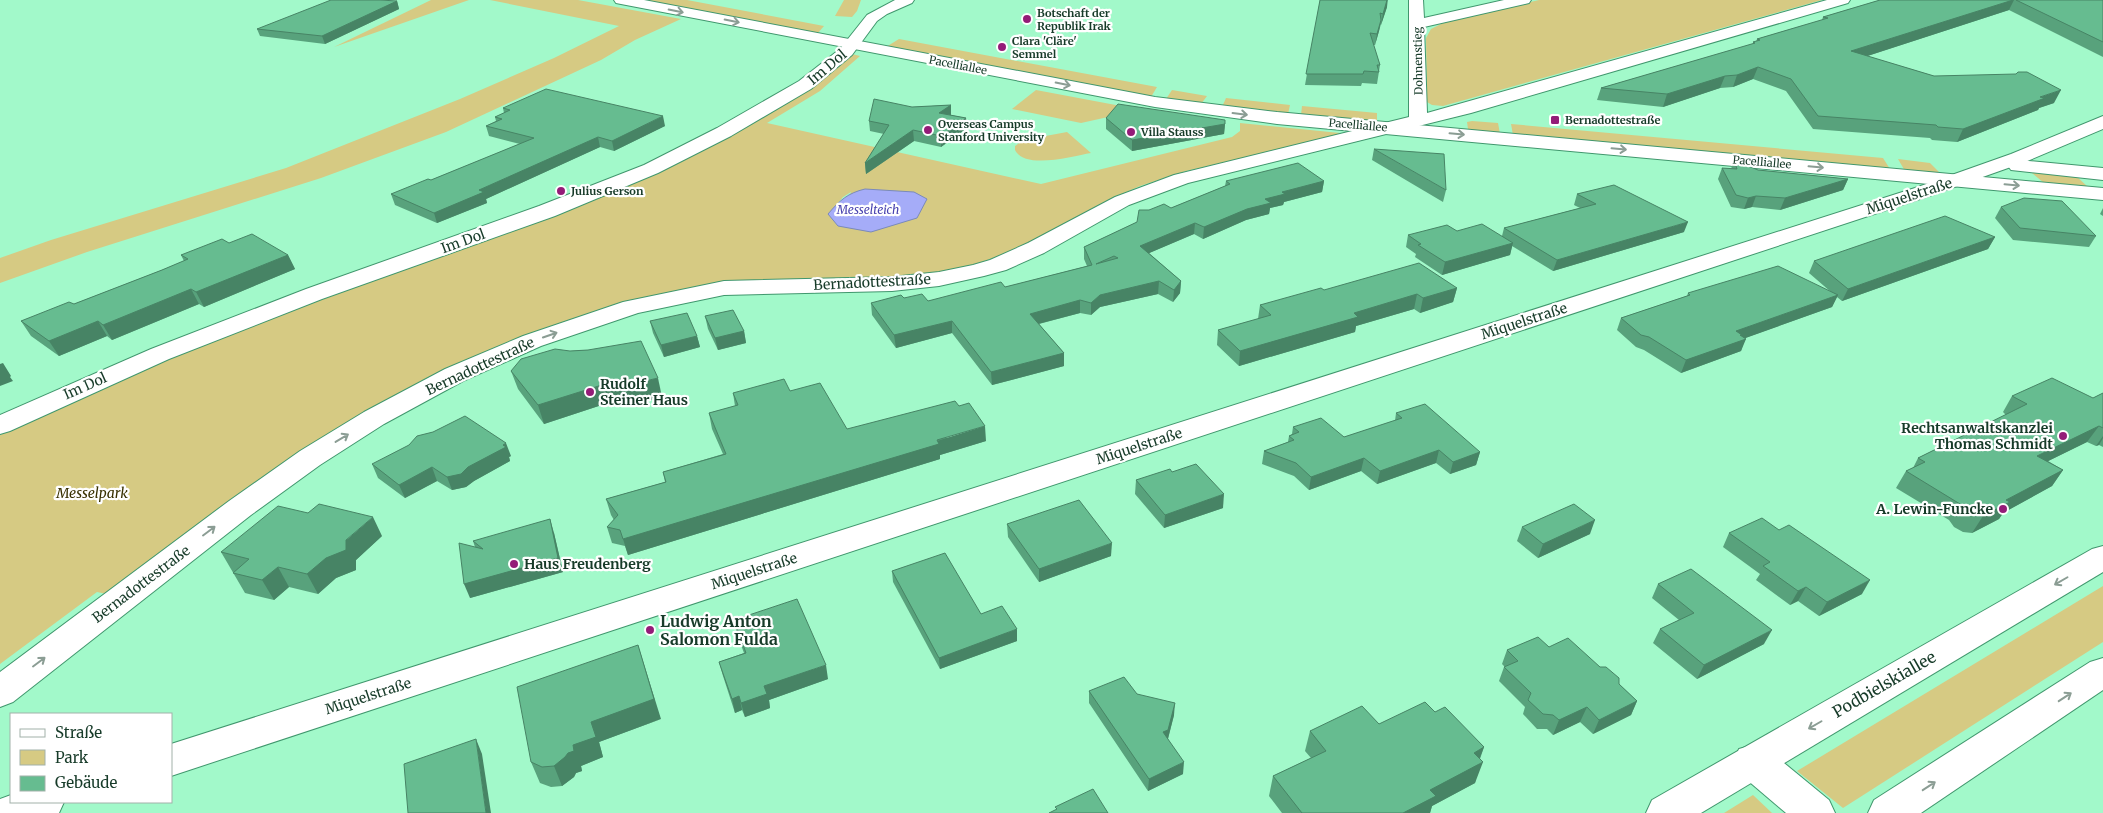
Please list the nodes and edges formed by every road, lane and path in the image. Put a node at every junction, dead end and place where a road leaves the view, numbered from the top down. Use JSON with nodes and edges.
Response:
{"nodes":[{"id":1,"x":621,"y":0,"type":"edge"},
{"id":2,"x":907,"y":0,"type":"edge"},
{"id":3,"x":1524,"y":0,"type":"edge"},
{"id":4,"x":1843,"y":0,"type":"edge"},
{"id":5,"x":1416,"y":2,"type":"edge"},
{"id":6,"x":878,"y":5,"type":"edge"},
{"id":7,"x":1462,"y":13,"type":"junction"},
{"id":8,"x":1418,"y":24,"type":"junction"},
{"id":9,"x":847,"y":27,"type":"dead end"},
{"id":10,"x":863,"y":30,"type":"junction"},
{"id":11,"x":880,"y":33,"type":"dead end"},
{"id":12,"x":852,"y":44,"type":"junction"},
{"id":13,"x":1166,"y":85,"type":"dead end"},
{"id":14,"x":1218,"y":93,"type":"dead end"},
{"id":15,"x":1155,"y":102,"type":"junction"},
{"id":16,"x":1208,"y":110,"type":"junction"},
{"id":17,"x":1445,"y":114,"type":"junction"},
{"id":18,"x":1418,"y":117,"type":"junction"},
{"id":19,"x":1392,"y":119,"type":"junction"},
{"id":20,"x":1494,"y":119,"type":"dead end"},
{"id":21,"x":2103,"y":122,"type":"edge"},
{"id":22,"x":2000,"y":165,"type":"junction"},
{"id":23,"x":1955,"y":170,"type":"junction"},
{"id":24,"x":2103,"y":174,"type":"edge"},
{"id":25,"x":2103,"y":194,"type":"edge"},
{"id":26,"x":0,"y":426,"type":"edge"},
{"id":27,"x":2103,"y":557,"type":"edge"},
{"id":28,"x":2103,"y":672,"type":"edge"},
{"id":29,"x":0,"y":692,"type":"edge"},
{"id":30,"x":172,"y":760,"type":"edge"},
{"id":31,"x":1753,"y":761,"type":"junction"},
{"id":32,"x":41,"y":803,"type":"edge"},
{"id":33,"x":10,"y":813,"type":"edge"},
{"id":34,"x":1666,"y":813,"type":"edge"},
{"id":35,"x":1815,"y":813,"type":"edge"},
{"id":36,"x":1888,"y":813,"type":"edge"}],
"edges":[{"from":1,"to":12,"type":"street","name":"Pacelliallee","one_way":true},
{"from":2,"to":6,"type":"street"},
{"from":3,"to":7,"type":"street"},
{"from":4,"to":17,"type":"street","name":"Bernadottestraße"},
{"from":5,"to":7,"type":"street"},
{"from":5,"to":8,"type":"street","name":"Dohnenstieg"},
{"from":6,"to":10,"type":"street","name":"Im Dol"},
{"from":7,"to":8,"type":"street"},
{"from":8,"to":18,"type":"street","name":"Dohnenstieg"},
{"from":9,"to":10,"type":"street"},
{"from":10,"to":11,"type":"street"},
{"from":10,"to":12,"type":"street","name":"Im Dol"},
{"from":12,"to":15,"type":"street","name":"Pacelliallee","one_way":true},
{"from":12,"to":26,"type":"street","name":"Im Dol"},
{"from":13,"to":15,"type":"street"},
{"from":14,"to":16,"type":"street"},
{"from":15,"to":16,"type":"street","name":"Pacelliallee"},
{"from":16,"to":19,"type":"street","name":"Pacelliallee","one_way":true},
{"from":17,"to":18,"type":"street","name":"Bernadottestraße"},
{"from":17,"to":20,"type":"street"},
{"from":18,"to":19,"type":"street","name":"Bernadottestraße"},
{"from":19,"to":23,"type":"street","name":"Pacelliallee","one_way":true},
{"from":29,"to":19,"type":"street","name":"Bernadottestraße","one_way":true},
{"from":21,"to":22,"type":"street","name":"Miquelstraße"},
{"from":22,"to":23,"type":"street","name":"Miquelstraße"},
{"from":22,"to":24,"type":"street"},
{"from":23,"to":25,"type":"street","name":"Pacelliallee","one_way":true},
{"from":23,"to":30,"type":"street","name":"Miquelstraße"},
{"from":27,"to":31,"type":"street","name":"Podbielskiallee","one_way":true},
{"from":36,"to":28,"type":"street","one_way":true},
{"from":31,"to":34,"type":"street","name":"Podbielskiallee"},
{"from":31,"to":35,"type":"street"},
{"from":32,"to":33,"type":"street"}]}
